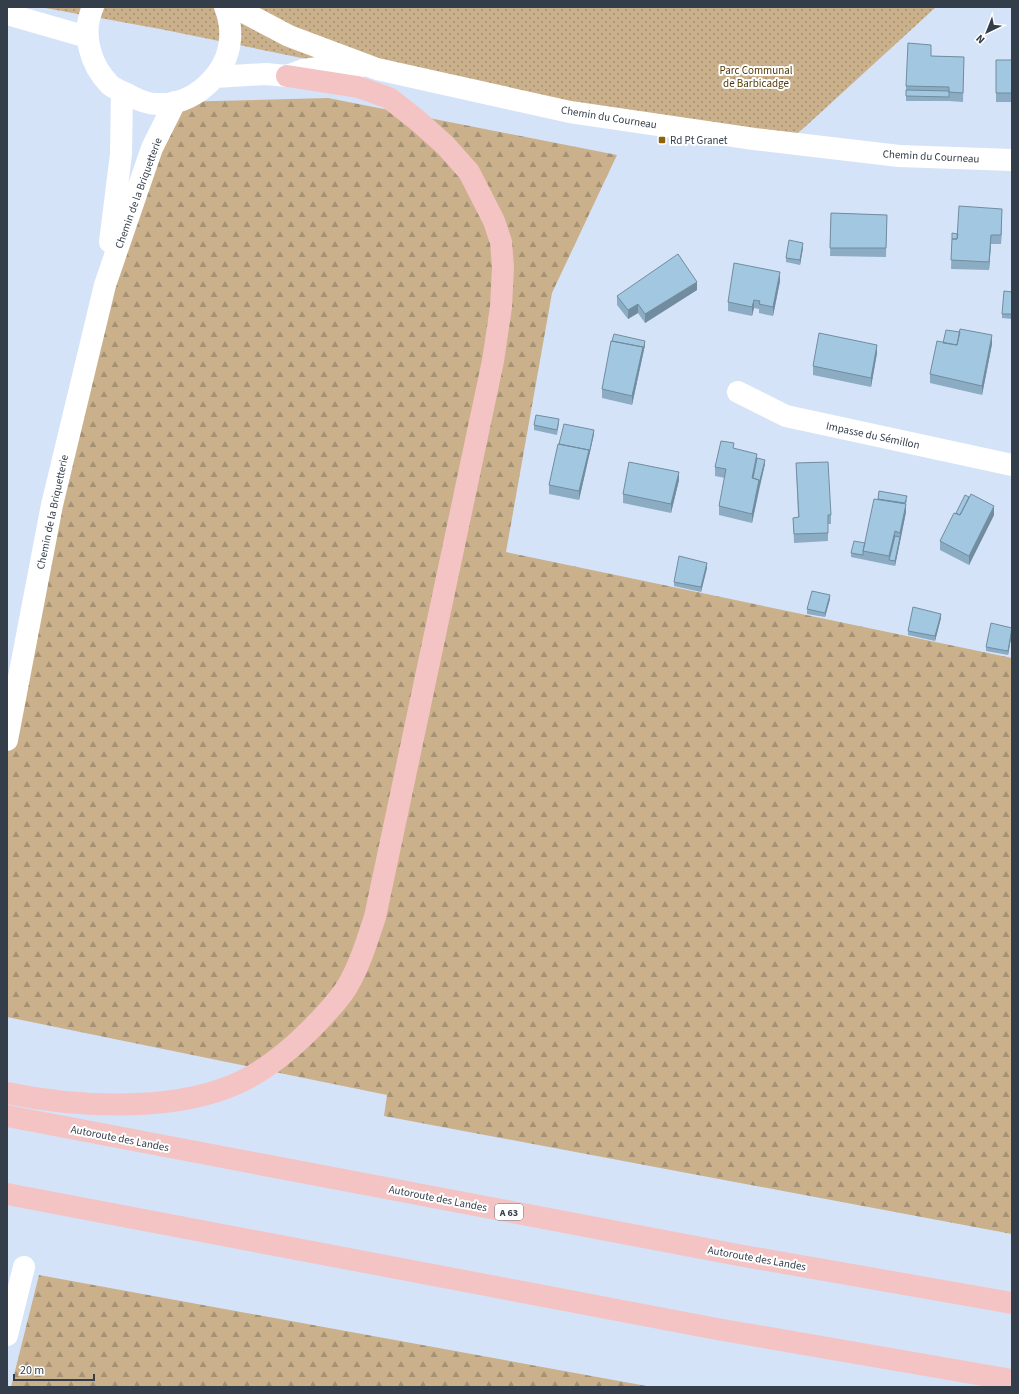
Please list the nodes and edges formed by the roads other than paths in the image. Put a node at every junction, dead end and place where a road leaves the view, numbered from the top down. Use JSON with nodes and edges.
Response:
{"nodes":[{"id":1,"x":93,"y":7,"type":"edge"},
{"id":2,"x":225,"y":7,"type":"edge"},
{"id":3,"x":234,"y":7,"type":"edge"},
{"id":4,"x":7,"y":14,"type":"edge"},
{"id":5,"x":87,"y":37,"type":"junction"},
{"id":6,"x":377,"y":69,"type":"junction"},
{"id":7,"x":287,"y":76,"type":"junction"},
{"id":8,"x":215,"y":77,"type":"junction"},
{"id":9,"x":122,"y":92,"type":"junction"},
{"id":10,"x":175,"y":102,"type":"junction"},
{"id":11,"x":1012,"y":160,"type":"edge"},
{"id":12,"x":105,"y":286,"type":"junction"},
{"id":13,"x":738,"y":392,"type":"dead end"},
{"id":14,"x":1012,"y":465,"type":"edge"},
{"id":15,"x":7,"y":740,"type":"edge"},
{"id":16,"x":7,"y":1092,"type":"edge"},
{"id":17,"x":7,"y":1116,"type":"edge"},
{"id":18,"x":7,"y":1194,"type":"edge"},
{"id":19,"x":24,"y":1267,"type":"dead end"},
{"id":20,"x":1012,"y":1303,"type":"edge"},
{"id":21,"x":7,"y":1335,"type":"edge"},
{"id":22,"x":1012,"y":1380,"type":"edge"}],
"edges":[{"from":1,"to":5,"type":"street"},
{"from":2,"to":8,"type":"street"},
{"from":3,"to":6,"type":"street","name":"Chemin du Courneau"},
{"from":4,"to":5,"type":"street"},
{"from":5,"to":9,"type":"street"},
{"from":6,"to":7,"type":"street","name":"Chemin du Courneau"},
{"from":6,"to":11,"type":"street","name":"Chemin du Courneau"},
{"from":7,"to":8,"type":"street","name":"Chemin du Courneau"},
{"from":7,"to":16,"type":"highway"},
{"from":8,"to":10,"type":"street"},
{"from":9,"to":10,"type":"street"},
{"from":9,"to":12,"type":"street","name":"Chemin de la Briquetterie"},
{"from":10,"to":12,"type":"street","name":"Chemin de la Briquetterie"},
{"from":12,"to":15,"type":"street","name":"Chemin de la Briquetterie"},
{"from":13,"to":14,"type":"street","name":"Impasse du Sémillon"},
{"from":17,"to":20,"type":"highway","name":"Autoroute des Landes","number":"A 63"},
{"from":18,"to":22,"type":"highway"},
{"from":19,"to":21,"type":"street"}]}
